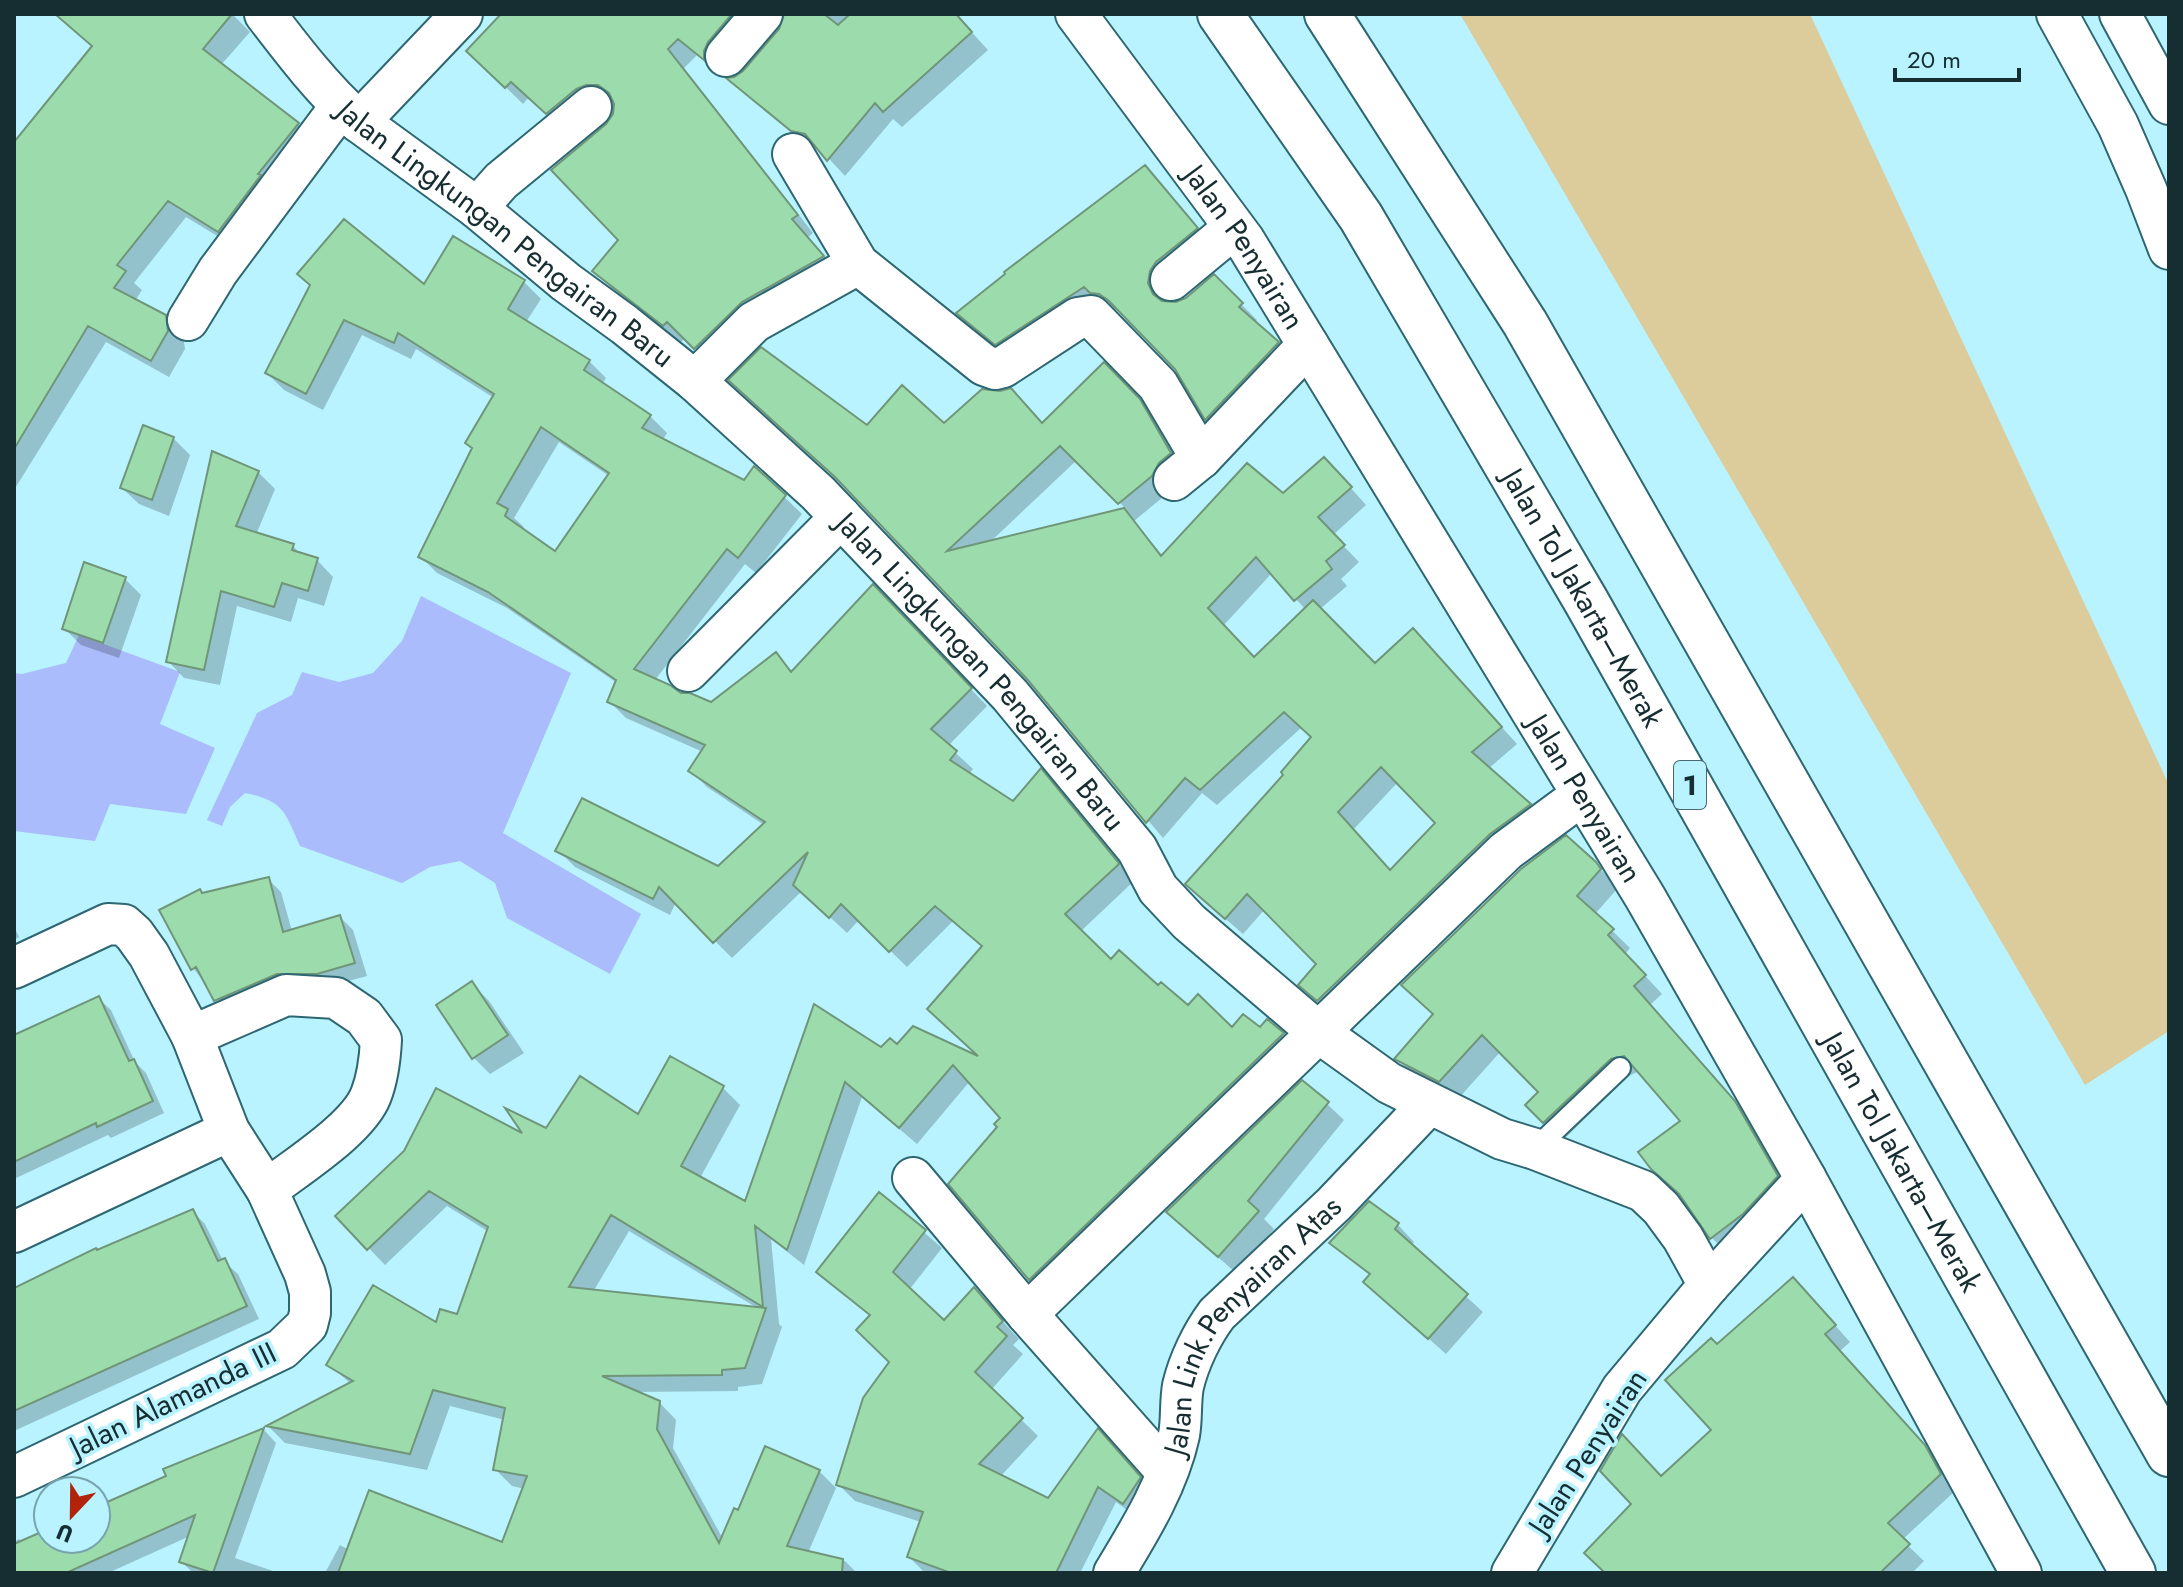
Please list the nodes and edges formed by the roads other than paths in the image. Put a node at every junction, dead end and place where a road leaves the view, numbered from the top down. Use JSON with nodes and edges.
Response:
{"nodes":[{"id":1,"x":265,"y":14,"type":"edge"},
{"id":2,"x":462,"y":14,"type":"edge"},
{"id":3,"x":762,"y":14,"type":"edge"},
{"id":4,"x":1076,"y":14,"type":"edge"},
{"id":5,"x":1220,"y":14,"type":"edge"},
{"id":6,"x":1327,"y":14,"type":"edge"},
{"id":7,"x":2057,"y":14,"type":"edge"},
{"id":8,"x":2120,"y":14,"type":"edge"},
{"id":9,"x":726,"y":56,"type":"dead end"},
{"id":10,"x":2168,"y":100,"type":"edge"},
{"id":11,"x":591,"y":107,"type":"dead end"},
{"id":12,"x":350,"y":114,"type":"junction"},
{"id":13,"x":2118,"y":125,"type":"junction"},
{"id":14,"x":793,"y":154,"type":"dead end"},
{"id":15,"x":2158,"y":183,"type":"edge"},
{"id":16,"x":477,"y":208,"type":"junction"},
{"id":17,"x":1234,"y":228,"type":"junction"},
{"id":18,"x":2169,"y":249,"type":"edge"},
{"id":19,"x":858,"y":264,"type":"junction"},
{"id":20,"x":1171,"y":280,"type":"dead end"},
{"id":21,"x":188,"y":320,"type":"dead end"},
{"id":22,"x":1308,"y":345,"type":"junction"},
{"id":23,"x":695,"y":381,"type":"junction"},
{"id":24,"x":841,"y":517,"type":"junction"},
{"id":25,"x":688,"y":671,"type":"dead end"},
{"id":26,"x":1582,"y":795,"type":"junction"},
{"id":27,"x":14,"y":968,"type":"edge"},
{"id":28,"x":1318,"y":1032,"type":"junction"},
{"id":29,"x":192,"y":1036,"type":"junction"},
{"id":30,"x":1620,"y":1068,"type":"dead end"},
{"id":31,"x":1429,"y":1104,"type":"junction"},
{"id":32,"x":229,"y":1131,"type":"junction"},
{"id":33,"x":1535,"y":1149,"type":"junction"},
{"id":34,"x":913,"y":1178,"type":"dead end"},
{"id":35,"x":1806,"y":1179,"type":"junction"},
{"id":36,"x":267,"y":1190,"type":"junction"},
{"id":37,"x":14,"y":1232,"type":"edge"},
{"id":38,"x":1709,"y":1285,"type":"junction"},
{"id":39,"x":1027,"y":1314,"type":"junction"},
{"id":40,"x":2169,"y":1454,"type":"edge"},
{"id":41,"x":1167,"y":1472,"type":"junction"},
{"id":42,"x":14,"y":1477,"type":"edge"},
{"id":43,"x":1114,"y":1573,"type":"edge"},
{"id":44,"x":1512,"y":1573,"type":"edge"},
{"id":45,"x":2021,"y":1573,"type":"edge"},
{"id":46,"x":2133,"y":1573,"type":"edge"}],
"edges":[{"from":1,"to":12,"type":"street","name":"Jalan Lingkungan Pengairan Baru"},
{"from":2,"to":12,"type":"street"},
{"from":3,"to":9,"type":"street"},
{"from":4,"to":17,"type":"street","name":"Jalan Penyairan"},
{"from":5,"to":46,"type":"highway","name":"Jalan Tol Jakarta–Merak","number":"1"},
{"from":6,"to":40,"type":"highway"},
{"from":7,"to":13,"type":"street"},
{"from":8,"to":10,"type":"street"},
{"from":10,"to":13,"type":"street"},
{"from":11,"to":16,"type":"street"},
{"from":12,"to":16,"type":"street","name":"Jalan Lingkungan Pengairan Baru"},
{"from":12,"to":21,"type":"street"},
{"from":13,"to":15,"type":"street"},
{"from":14,"to":19,"type":"street"},
{"from":15,"to":18,"type":"street"},
{"from":16,"to":23,"type":"street","name":"Jalan Lingkungan Pengairan Baru"},
{"from":17,"to":20,"type":"street"},
{"from":17,"to":22,"type":"street","name":"Jalan Penyairan"},
{"from":19,"to":22,"type":"street"},
{"from":19,"to":23,"type":"street"},
{"from":22,"to":26,"type":"street","name":"Jalan Penyairan"},
{"from":23,"to":24,"type":"street","name":"Jalan Lingkungan Pengairan Baru"},
{"from":24,"to":25,"type":"street"},
{"from":24,"to":28,"type":"street","name":"Jalan Lingkungan Pengairan Baru"},
{"from":26,"to":28,"type":"street"},
{"from":26,"to":35,"type":"street","name":"Jalan Penyairan"},
{"from":27,"to":29,"type":"street","name":"Jalan Alamanda III"},
{"from":28,"to":31,"type":"street","name":"Jalan Lingkungan Pengairan Baru"},
{"from":28,"to":39,"type":"street"},
{"from":29,"to":32,"type":"street","name":"Jalan Alamanda III"},
{"from":29,"to":36,"type":"street"},
{"from":30,"to":33,"type":"lane"},
{"from":31,"to":33,"type":"street","name":"Jalan Lingkungan Pengairan Baru"},
{"from":31,"to":41,"type":"street","name":"Jalan Link.Penyairan Atas"},
{"from":32,"to":36,"type":"street","name":"Jalan Alamanda III"},
{"from":32,"to":37,"type":"street"},
{"from":33,"to":38,"type":"street","name":"Jalan Lingkungan Pengairan Baru"},
{"from":34,"to":39,"type":"street"},
{"from":35,"to":38,"type":"street","name":"Jalan Penyairan"},
{"from":35,"to":45,"type":"street"},
{"from":36,"to":42,"type":"street","name":"Jalan Alamanda III"},
{"from":38,"to":44,"type":"street","name":"Jalan Penyairan"},
{"from":39,"to":41,"type":"street"},
{"from":41,"to":43,"type":"street","name":"Jalan Link.Penyairan Atas"}]}
